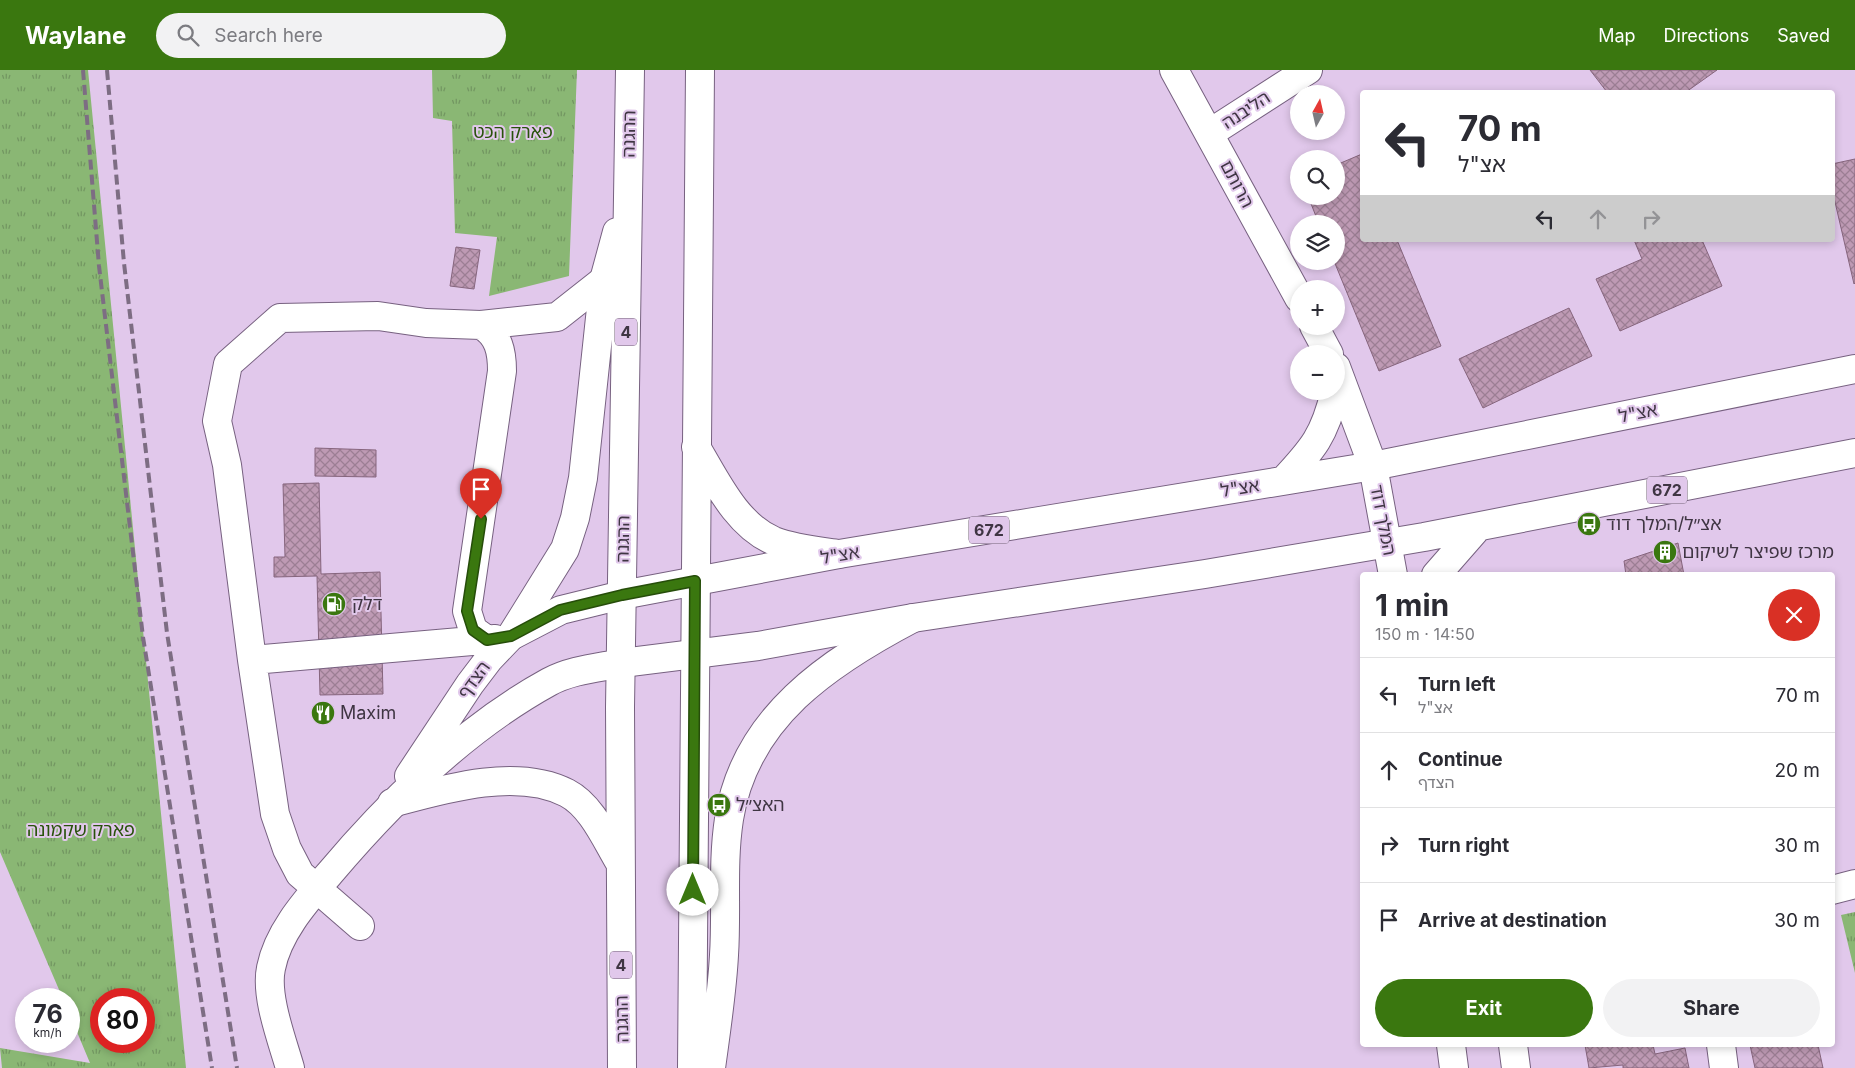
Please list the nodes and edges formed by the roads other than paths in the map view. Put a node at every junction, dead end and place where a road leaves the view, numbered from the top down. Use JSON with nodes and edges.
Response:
{"nodes":[{"id":1,"x":630,"y":70,"type":"edge"},
{"id":2,"x":700,"y":70,"type":"edge"},
{"id":3,"x":1174,"y":70,"type":"edge"},
{"id":4,"x":1308,"y":70,"type":"edge"},
{"id":5,"x":1210,"y":133,"type":"junction"},
{"id":6,"x":628,"y":192,"type":"junction"},
{"id":7,"x":604,"y":280,"type":"junction"},
{"id":8,"x":1290,"y":281,"type":"edge"},
{"id":9,"x":481,"y":326,"type":"junction"},
{"id":10,"x":1855,"y":369,"type":"edge"},
{"id":11,"x":1345,"y":398,"type":"edge"},
{"id":12,"x":1331,"y":400,"type":"edge"},
{"id":13,"x":696,"y":446,"type":"junction"},
{"id":14,"x":1855,"y":453,"type":"edge"},
{"id":15,"x":1373,"y":466,"type":"junction"},
{"id":16,"x":1283,"y":481,"type":"junction"},
{"id":17,"x":1478,"y":528,"type":"junction"},
{"id":18,"x":1388,"y":543,"type":"junction"},
{"id":19,"x":839,"y":554,"type":"junction"},
{"id":20,"x":1393,"y":572,"type":"edge"},
{"id":21,"x":1439,"y":572,"type":"edge"},
{"id":22,"x":695,"y":581,"type":"junction"},
{"id":23,"x":622,"y":595,"type":"junction"},
{"id":24,"x":913,"y":618,"type":"junction"},
{"id":25,"x":499,"y":638,"type":"junction"},
{"id":26,"x":694,"y":655,"type":"junction"},
{"id":27,"x":252,"y":660,"type":"junction"},
{"id":28,"x":622,"y":663,"type":"junction"},
{"id":29,"x":392,"y":803,"type":"junction"},
{"id":30,"x":620,"y":863,"type":"junction"},
{"id":31,"x":1855,"y":884,"type":"edge"},
{"id":32,"x":1835,"y":889,"type":"edge"},
{"id":33,"x":316,"y":890,"type":"junction"},
{"id":34,"x":360,"y":926,"type":"dead end"},
{"id":35,"x":1451,"y":1047,"type":"edge"},
{"id":36,"x":1513,"y":1047,"type":"edge"},
{"id":37,"x":1722,"y":1047,"type":"edge"},
{"id":38,"x":290,"y":1068,"type":"edge"},
{"id":39,"x":622,"y":1068,"type":"edge"},
{"id":40,"x":692,"y":1068,"type":"edge"},
{"id":41,"x":711,"y":1068,"type":"edge"},
{"id":42,"x":1454,"y":1068,"type":"edge"},
{"id":43,"x":1516,"y":1068,"type":"edge"},
{"id":44,"x":1724,"y":1068,"type":"edge"}],
"edges":[{"from":1,"to":6,"type":"main road","name":"ההגנה","number":"4"},
{"from":2,"to":13,"type":"main road"},
{"from":3,"to":5,"type":"main road","name":"הרותם"},
{"from":4,"to":5,"type":"main road","name":"הליבנה"},
{"from":5,"to":8,"type":"main road","name":"הרותם"},
{"from":6,"to":7,"type":"main road"},
{"from":6,"to":23,"type":"main road","name":"ההגנה","number":"4"},
{"from":7,"to":9,"type":"main road"},
{"from":7,"to":25,"type":"main road"},
{"from":9,"to":25,"type":"main road"},
{"from":9,"to":27,"type":"main road"},
{"from":10,"to":15,"type":"main road","name":"אצ\"ל","number":"672"},
{"from":11,"to":15,"type":"main road"},
{"from":12,"to":16,"type":"main road"},
{"from":13,"to":19,"type":"main road"},
{"from":13,"to":22,"type":"main road"},
{"from":14,"to":17,"type":"main road","number":"672"},
{"from":15,"to":16,"type":"main road","name":"אצ\"ל","number":"672"},
{"from":15,"to":18,"type":"main road","name":"המלך דוד"},
{"from":16,"to":19,"type":"main road","name":"אצ\"ל","number":"672"},
{"from":17,"to":18,"type":"main road","number":"672"},
{"from":17,"to":21,"type":"main road"},
{"from":18,"to":20,"type":"main road","name":"המלך דוד"},
{"from":18,"to":24,"type":"main road","number":"672"},
{"from":19,"to":22,"type":"main road","name":"אצ\"ל","number":"672"},
{"from":22,"to":23,"type":"main road","name":"אצ\"ל","number":"672"},
{"from":22,"to":26,"type":"main road"},
{"from":23,"to":25,"type":"main road","name":"הצדף"},
{"from":23,"to":28,"type":"main road","name":"ההגנה","number":"4"},
{"from":24,"to":26,"type":"main road","number":"672"},
{"from":24,"to":41,"type":"main road"},
{"from":25,"to":27,"type":"main road"},
{"from":25,"to":29,"type":"main road","name":"הצדף"},
{"from":26,"to":28,"type":"main road","number":"672"},
{"from":26,"to":40,"type":"main road"},
{"from":27,"to":33,"type":"main road"},
{"from":28,"to":29,"type":"main road","name":"הצדף"},
{"from":28,"to":30,"type":"main road","name":"ההגנה","number":"4"},
{"from":29,"to":30,"type":"main road"},
{"from":29,"to":33,"type":"main road","name":"הצדף"},
{"from":30,"to":39,"type":"main road","name":"ההגנה","number":"4"},
{"from":31,"to":32,"type":"main road"},
{"from":33,"to":34,"type":"main road"},
{"from":33,"to":38,"type":"main road","name":"הצדף"},
{"from":35,"to":42,"type":"main road"},
{"from":36,"to":43,"type":"main road"},
{"from":37,"to":44,"type":"main road"}]}
